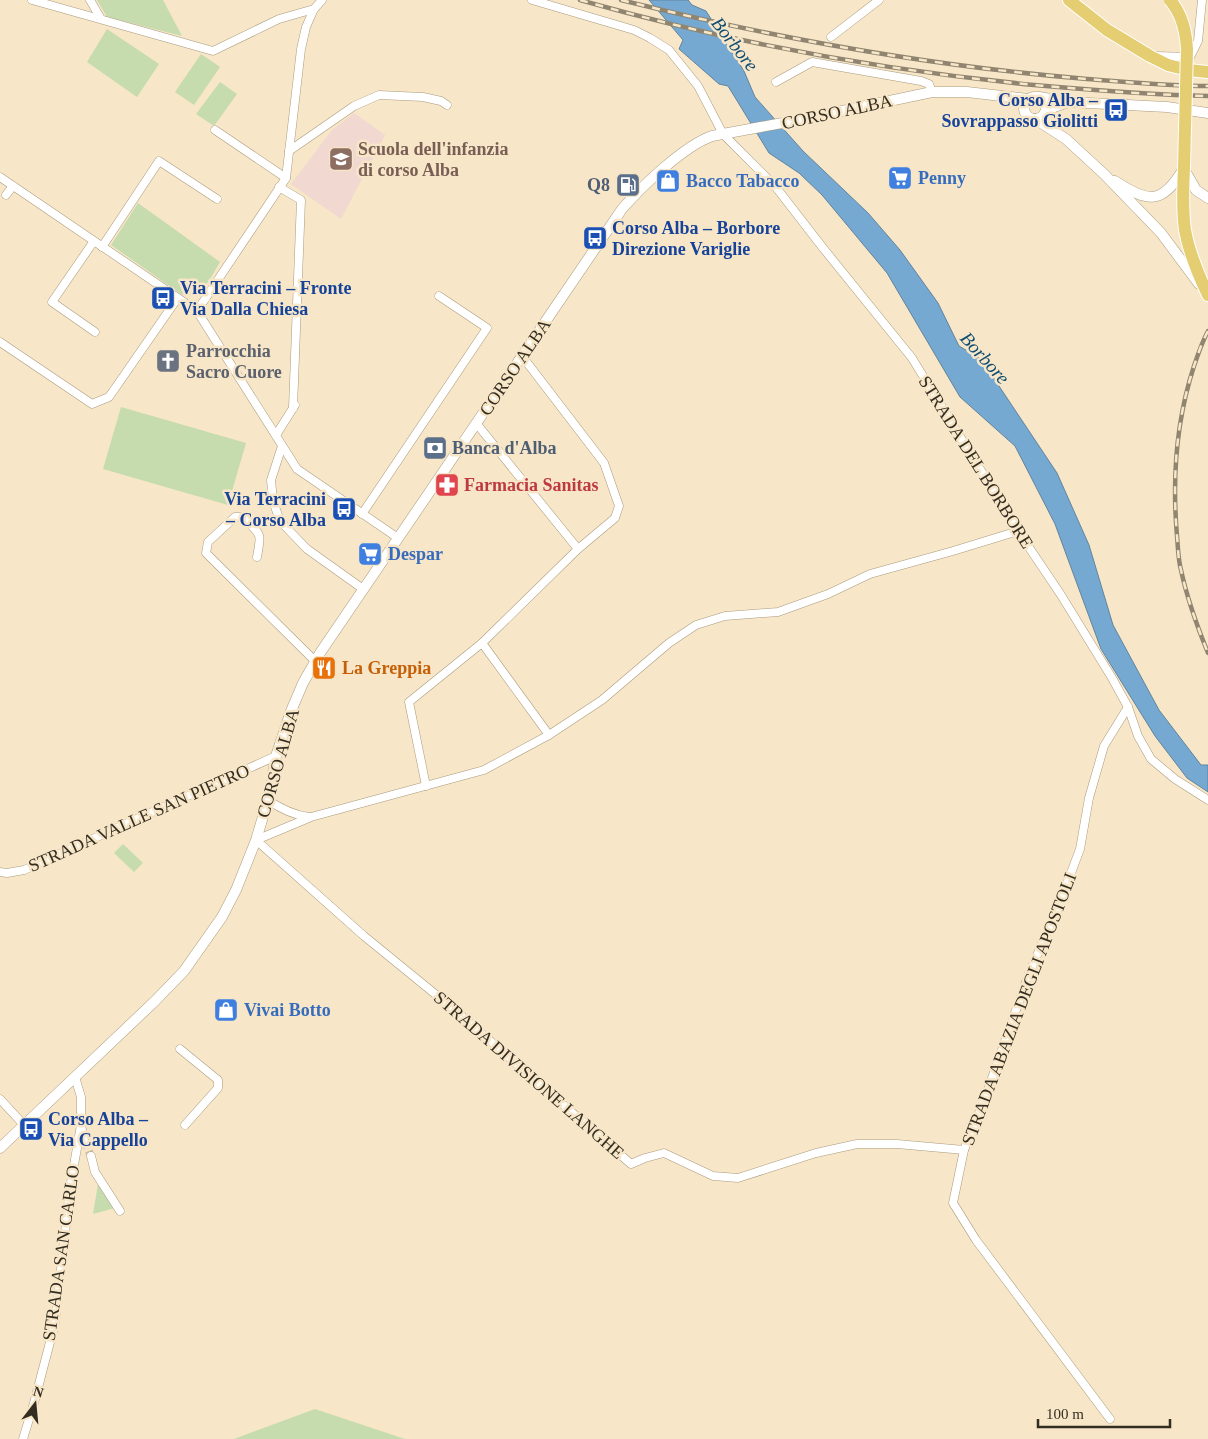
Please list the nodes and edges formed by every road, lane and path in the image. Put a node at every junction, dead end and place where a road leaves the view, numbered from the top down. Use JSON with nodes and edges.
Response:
{"nodes":[{"id":1,"x":32,"y":0,"type":"edge"},
{"id":2,"x":90,"y":0,"type":"edge"},
{"id":3,"x":322,"y":0,"type":"edge"},
{"id":4,"x":532,"y":0,"type":"edge"},
{"id":5,"x":879,"y":0,"type":"edge"},
{"id":6,"x":1069,"y":0,"type":"edge"},
{"id":7,"x":1170,"y":0,"type":"edge"},
{"id":8,"x":1202,"y":0,"type":"edge"},
{"id":9,"x":314,"y":9,"type":"junction"},
{"id":10,"x":101,"y":19,"type":"junction"},
{"id":11,"x":832,"y":37,"type":"dead end"},
{"id":12,"x":1150,"y":56,"type":"junction"},
{"id":13,"x":1208,"y":72,"type":"edge"},
{"id":14,"x":776,"y":82,"type":"dead end"},
{"id":15,"x":932,"y":92,"type":"junction"},
{"id":16,"x":996,"y":95,"type":"junction"},
{"id":17,"x":1034,"y":98,"type":"junction"},
{"id":18,"x":1068,"y":102,"type":"junction"},
{"id":19,"x":447,"y":105,"type":"dead end"},
{"id":20,"x":1025,"y":111,"type":"junction"},
{"id":21,"x":1046,"y":111,"type":"junction"},
{"id":22,"x":1208,"y":113,"type":"edge"},
{"id":23,"x":1035,"y":119,"type":"junction"},
{"id":24,"x":215,"y":130,"type":"dead end"},
{"id":25,"x":722,"y":134,"type":"junction"},
{"id":26,"x":1066,"y":139,"type":"junction"},
{"id":27,"x":289,"y":152,"type":"junction"},
{"id":28,"x":1184,"y":168,"type":"junction"},
{"id":29,"x":1104,"y":174,"type":"junction"},
{"id":30,"x":0,"y":177,"type":"edge"},
{"id":31,"x":286,"y":178,"type":"junction"},
{"id":32,"x":13,"y":186,"type":"junction"},
{"id":33,"x":280,"y":187,"type":"junction"},
{"id":34,"x":6,"y":195,"type":"dead end"},
{"id":35,"x":218,"y":198,"type":"dead end"},
{"id":36,"x":1208,"y":198,"type":"edge"},
{"id":37,"x":94,"y":241,"type":"junction"},
{"id":38,"x":102,"y":247,"type":"junction"},
{"id":39,"x":439,"y":296,"type":"dead end"},
{"id":40,"x":1208,"y":296,"type":"edge"},
{"id":41,"x":177,"y":299,"type":"junction"},
{"id":42,"x":197,"y":311,"type":"junction"},
{"id":43,"x":95,"y":332,"type":"dead end"},
{"id":44,"x":0,"y":342,"type":"edge"},
{"id":45,"x":522,"y":356,"type":"junction"},
{"id":46,"x":298,"y":400,"type":"dead end"},
{"id":47,"x":293,"y":408,"type":"junction"},
{"id":48,"x":476,"y":423,"type":"junction"},
{"id":49,"x":276,"y":435,"type":"junction"},
{"id":50,"x":282,"y":446,"type":"junction"},
{"id":51,"x":362,"y":514,"type":"junction"},
{"id":52,"x":1018,"y":531,"type":"junction"},
{"id":53,"x":398,"y":538,"type":"junction"},
{"id":54,"x":578,"y":549,"type":"junction"},
{"id":55,"x":257,"y":557,"type":"dead end"},
{"id":56,"x":363,"y":590,"type":"junction"},
{"id":57,"x":482,"y":643,"type":"junction"},
{"id":58,"x":315,"y":661,"type":"junction"},
{"id":59,"x":1128,"y":707,"type":"junction"},
{"id":60,"x":549,"y":735,"type":"junction"},
{"id":61,"x":276,"y":756,"type":"junction"},
{"id":62,"x":426,"y":786,"type":"junction"},
{"id":63,"x":268,"y":800,"type":"junction"},
{"id":64,"x":1208,"y":800,"type":"edge"},
{"id":65,"x":311,"y":818,"type":"junction"},
{"id":66,"x":256,"y":840,"type":"junction"},
{"id":67,"x":0,"y":872,"type":"edge"},
{"id":68,"x":180,"y":1048,"type":"dead end"},
{"id":69,"x":75,"y":1078,"type":"junction"},
{"id":70,"x":0,"y":1099,"type":"edge"},
{"id":71,"x":24,"y":1125,"type":"junction"},
{"id":72,"x":81,"y":1125,"type":"junction"},
{"id":73,"x":185,"y":1125,"type":"dead end"},
{"id":74,"x":84,"y":1140,"type":"tunnel mouth"},
{"id":75,"x":0,"y":1148,"type":"edge"},
{"id":76,"x":964,"y":1150,"type":"junction"},
{"id":77,"x":91,"y":1156,"type":"tunnel mouth"},
{"id":78,"x":120,"y":1211,"type":"dead end"},
{"id":79,"x":1110,"y":1419,"type":"dead end"},
{"id":80,"x":23,"y":1439,"type":"edge"}],
"edges":[{"from":1,"to":10,"type":"street"},
{"from":2,"to":10,"type":"street"},
{"from":3,"to":9,"type":"street"},
{"from":4,"to":25,"type":"street","name":"STRADA DEL BORBORE"},
{"from":5,"to":11,"type":"street"},
{"from":6,"to":12,"type":"main road"},
{"from":7,"to":28,"type":"main road","bridge":true},
{"from":8,"to":12,"type":"street"},
{"from":9,"to":10,"type":"street"},
{"from":9,"to":27,"type":"street"},
{"from":12,"to":13,"type":"main road"},
{"from":14,"to":15,"type":"street","name":"CORSO ALBA"},
{"from":15,"to":16,"type":"street","name":"CORSO ALBA"},
{"from":15,"to":25,"type":"street","name":"CORSO ALBA"},
{"from":16,"to":17,"type":"street","name":"CORSO ALBA"},
{"from":16,"to":20,"type":"street","name":"CORSO ALBA"},
{"from":17,"to":18,"type":"street","name":"CORSO ALBA"},
{"from":17,"to":20,"type":"street"},
{"from":17,"to":21,"type":"street"},
{"from":18,"to":21,"type":"street"},
{"from":18,"to":22,"type":"street","name":"CORSO ALBA"},
{"from":19,"to":27,"type":"street"},
{"from":20,"to":23,"type":"street"},
{"from":21,"to":23,"type":"street"},
{"from":21,"to":26,"type":"street"},
{"from":23,"to":26,"type":"street"},
{"from":24,"to":31,"type":"street"},
{"from":25,"to":45,"type":"street","name":"CORSO ALBA"},
{"from":25,"to":52,"type":"street","name":"STRADA DEL BORBORE"},
{"from":26,"to":29,"type":"street"},
{"from":27,"to":31,"type":"street"},
{"from":28,"to":29,"type":"street"},
{"from":28,"to":36,"type":"street"},
{"from":28,"to":40,"type":"main road"},
{"from":29,"to":40,"type":"street"},
{"from":30,"to":32,"type":"street"},
{"from":31,"to":33,"type":"street"},
{"from":32,"to":34,"type":"street"},
{"from":32,"to":37,"type":"street"},
{"from":33,"to":42,"type":"street"},
{"from":33,"to":47,"type":"street"},
{"from":35,"to":38,"type":"street"},
{"from":37,"to":38,"type":"street"},
{"from":37,"to":43,"type":"street"},
{"from":38,"to":41,"type":"street"},
{"from":39,"to":51,"type":"street"},
{"from":41,"to":42,"type":"street"},
{"from":41,"to":44,"type":"street"},
{"from":42,"to":49,"type":"street"},
{"from":45,"to":48,"type":"street","name":"CORSO ALBA"},
{"from":45,"to":54,"type":"street"},
{"from":46,"to":47,"type":"street"},
{"from":47,"to":49,"type":"street"},
{"from":48,"to":53,"type":"street","name":"CORSO ALBA"},
{"from":48,"to":54,"type":"street"},
{"from":49,"to":50,"type":"street"},
{"from":50,"to":51,"type":"street"},
{"from":50,"to":56,"type":"street"},
{"from":51,"to":53,"type":"street"},
{"from":52,"to":59,"type":"street","name":"STRADA DEL BORBORE"},
{"from":52,"to":60,"type":"street"},
{"from":53,"to":56,"type":"street","name":"CORSO ALBA"},
{"from":54,"to":57,"type":"street"},
{"from":55,"to":58,"type":"street"},
{"from":56,"to":58,"type":"street","name":"CORSO ALBA"},
{"from":57,"to":60,"type":"street"},
{"from":57,"to":62,"type":"street"},
{"from":58,"to":61,"type":"street","name":"CORSO ALBA"},
{"from":59,"to":64,"type":"street","name":"STRADA DEL BORBORE"},
{"from":59,"to":76,"type":"street","name":"STRADA ABAZIA DEGLI APOSTOLI"},
{"from":60,"to":62,"type":"street"},
{"from":61,"to":63,"type":"street","name":"CORSO ALBA"},
{"from":61,"to":67,"type":"street","name":"STRADA VALLE SAN PIETRO"},
{"from":62,"to":65,"type":"street"},
{"from":63,"to":65,"type":"street"},
{"from":63,"to":66,"type":"street","name":"CORSO ALBA"},
{"from":65,"to":66,"type":"street"},
{"from":66,"to":69,"type":"street","name":"CORSO ALBA"},
{"from":66,"to":76,"type":"street","name":"STRADA DIVISIONE LANGHE"},
{"from":68,"to":73,"type":"street"},
{"from":69,"to":71,"type":"street","name":"CORSO ALBA"},
{"from":69,"to":72,"type":"street","name":"STRADA SAN CARLO"},
{"from":70,"to":71,"type":"street"},
{"from":71,"to":75,"type":"street","name":"CORSO ALBA"},
{"from":72,"to":74,"type":"street","name":"STRADA SAN CARLO"},
{"from":72,"to":80,"type":"street","name":"STRADA SAN CARLO"},
{"from":76,"to":79,"type":"street","name":"STRADA ABAZIA DEGLI APOSTOLI"},
{"from":77,"to":78,"type":"street","name":"STRADA SAN CARLO"}]}
